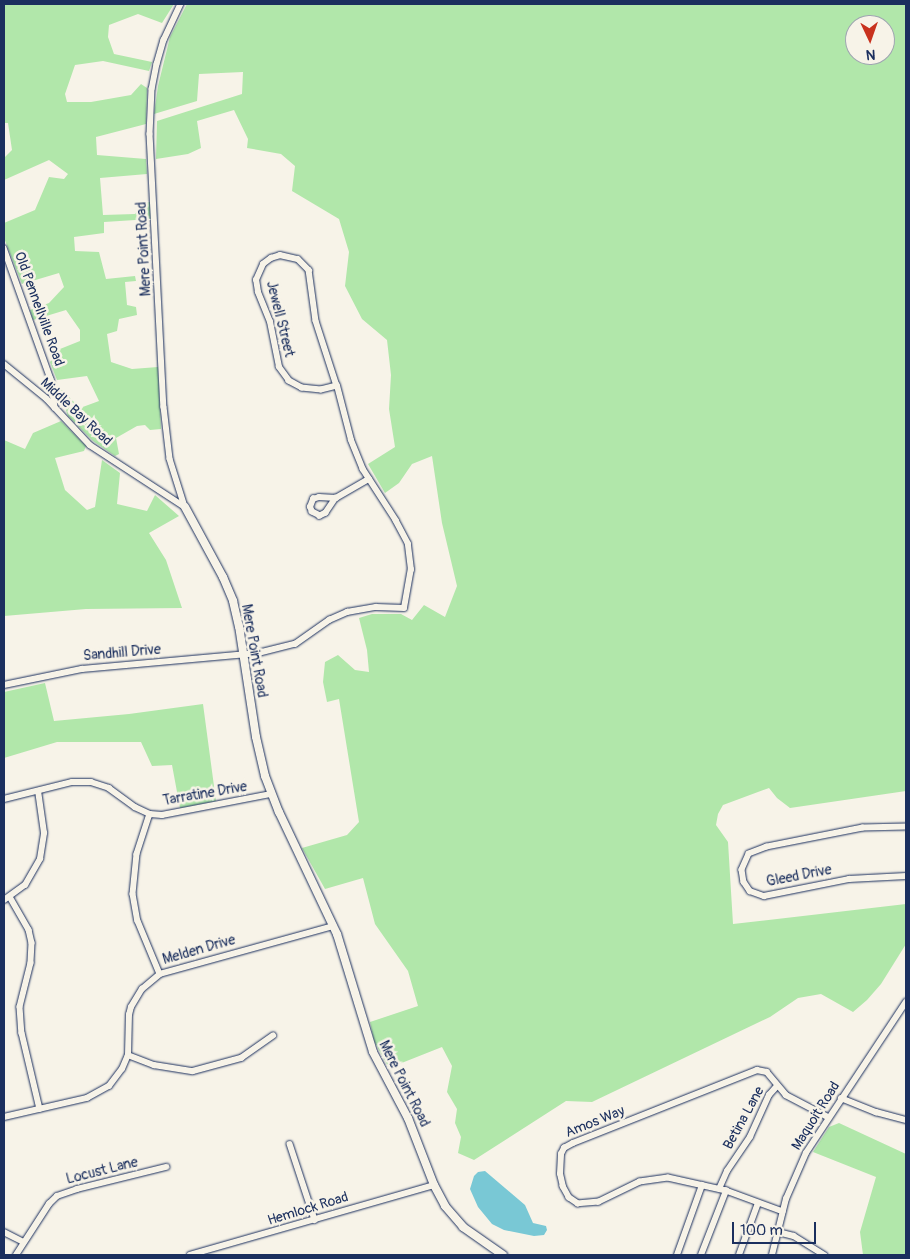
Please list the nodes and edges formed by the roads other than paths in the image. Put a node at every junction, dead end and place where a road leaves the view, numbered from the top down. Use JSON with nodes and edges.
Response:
{"nodes":[{"id":1,"x":181,"y":4,"type":"edge"},
{"id":2,"x":4,"y":248,"type":"edge"},
{"id":3,"x":4,"y":364,"type":"edge"},
{"id":4,"x":337,"y":386,"type":"junction"},
{"id":5,"x":55,"y":408,"type":"junction"},
{"id":6,"x":369,"y":480,"type":"junction"},
{"id":7,"x":336,"y":498,"type":"junction"},
{"id":8,"x":184,"y":507,"type":"junction"},
{"id":9,"x":404,"y":608,"type":"joint"},
{"id":10,"x":244,"y":655,"type":"junction"},
{"id":11,"x":4,"y":684,"type":"edge"},
{"id":12,"x":38,"y":791,"type":"junction"},
{"id":13,"x":271,"y":794,"type":"junction"},
{"id":14,"x":4,"y":799,"type":"edge"},
{"id":15,"x":150,"y":814,"type":"junction"},
{"id":16,"x":906,"y":827,"type":"edge"},
{"id":17,"x":906,"y":876,"type":"edge"},
{"id":18,"x":10,"y":897,"type":"junction"},
{"id":19,"x":4,"y":900,"type":"edge"},
{"id":20,"x":333,"y":926,"type":"junction"},
{"id":21,"x":160,"y":974,"type":"junction"},
{"id":22,"x":906,"y":1002,"type":"edge"},
{"id":23,"x":273,"y":1036,"type":"dead end"},
{"id":24,"x":128,"y":1055,"type":"junction"},
{"id":25,"x":776,"y":1086,"type":"junction"},
{"id":26,"x":841,"y":1098,"type":"junction"},
{"id":27,"x":40,"y":1109,"type":"junction"},
{"id":28,"x":828,"y":1117,"type":"junction"},
{"id":29,"x":4,"y":1118,"type":"edge"},
{"id":30,"x":906,"y":1120,"type":"edge"},
{"id":31,"x":290,"y":1144,"type":"dead end"},
{"id":32,"x":166,"y":1167,"type":"dead end"},
{"id":33,"x":434,"y":1185,"type":"junction"},
{"id":34,"x":702,"y":1185,"type":"junction"},
{"id":35,"x":723,"y":1190,"type":"junction"},
{"id":36,"x":758,"y":1203,"type":"junction"},
{"id":37,"x":784,"y":1212,"type":"junction"},
{"id":38,"x":315,"y":1220,"type":"junction"},
{"id":39,"x":4,"y":1232,"type":"edge"},
{"id":40,"x":778,"y":1232,"type":"junction"},
{"id":41,"x":24,"y":1242,"type":"junction"},
{"id":42,"x":16,"y":1255,"type":"edge"},
{"id":43,"x":190,"y":1255,"type":"edge"},
{"id":44,"x":503,"y":1255,"type":"edge"},
{"id":45,"x":678,"y":1255,"type":"edge"},
{"id":46,"x":701,"y":1255,"type":"edge"},
{"id":47,"x":739,"y":1255,"type":"edge"},
{"id":48,"x":772,"y":1255,"type":"edge"},
{"id":49,"x":825,"y":1255,"type":"edge"}],
"edges":[{"from":1,"to":8,"type":"street","name":"Mere Point Road"},
{"from":2,"to":5,"type":"street","name":"Old Pennellville Road"},
{"from":3,"to":5,"type":"street","name":"Middle Bay Road"},
{"from":4,"to":4,"type":"street","name":"Jewell Street"},
{"from":4,"to":6,"type":"street","name":"Jewell Street"},
{"from":5,"to":8,"type":"street","name":"Middle Bay Road"},
{"from":6,"to":7,"type":"street"},
{"from":6,"to":9,"type":"street","name":"Jewell Street"},
{"from":7,"to":7,"type":"street"},
{"from":8,"to":10,"type":"street","name":"Mere Point Road"},
{"from":9,"to":10,"type":"street","name":"Sandhill Drive"},
{"from":10,"to":11,"type":"street","name":"Sandhill Drive"},
{"from":10,"to":13,"type":"street","name":"Mere Point Road"},
{"from":12,"to":14,"type":"street","name":"Tarratine Drive"},
{"from":12,"to":15,"type":"street","name":"Tarratine Drive"},
{"from":12,"to":18,"type":"street"},
{"from":13,"to":15,"type":"street","name":"Tarratine Drive"},
{"from":13,"to":20,"type":"street","name":"Mere Point Road"},
{"from":15,"to":21,"type":"street"},
{"from":16,"to":17,"type":"street","name":"Gleed Drive"},
{"from":18,"to":19,"type":"street"},
{"from":18,"to":27,"type":"street"},
{"from":20,"to":21,"type":"street","name":"Melden Drive"},
{"from":20,"to":33,"type":"street","name":"Mere Point Road"},
{"from":21,"to":24,"type":"street","name":"Melden Drive"},
{"from":22,"to":26,"type":"street","name":"Maquoit Road"},
{"from":23,"to":24,"type":"street"},
{"from":24,"to":27,"type":"street","name":"Melden Drive"},
{"from":25,"to":28,"type":"street","name":"Amos Way"},
{"from":25,"to":34,"type":"street","name":"Amos Way"},
{"from":25,"to":35,"type":"street","name":"Betina Lane"},
{"from":26,"to":28,"type":"street","name":"Maquoit Road"},
{"from":26,"to":30,"type":"street"},
{"from":27,"to":29,"type":"street","name":"Melden Drive"},
{"from":28,"to":37,"type":"street","name":"Maquoit Road"},
{"from":31,"to":38,"type":"street"},
{"from":32,"to":41,"type":"street","name":"Locust Lane"},
{"from":33,"to":38,"type":"street","name":"Hemlock Road"},
{"from":33,"to":44,"type":"street","name":"Mere Point Road"},
{"from":34,"to":35,"type":"street","name":"Amos Way"},
{"from":34,"to":45,"type":"street"},
{"from":35,"to":36,"type":"street","name":"Amos Way"},
{"from":35,"to":46,"type":"street","name":"Betina Lane"},
{"from":36,"to":37,"type":"street","name":"Amos Way"},
{"from":36,"to":47,"type":"street"},
{"from":37,"to":40,"type":"street","name":"Maquoit Road"},
{"from":38,"to":43,"type":"street","name":"Hemlock Road"},
{"from":39,"to":41,"type":"street"},
{"from":40,"to":48,"type":"street","name":"Maquoit Road"},
{"from":40,"to":49,"type":"street"},
{"from":41,"to":42,"type":"street","name":"Locust Lane"}]}
